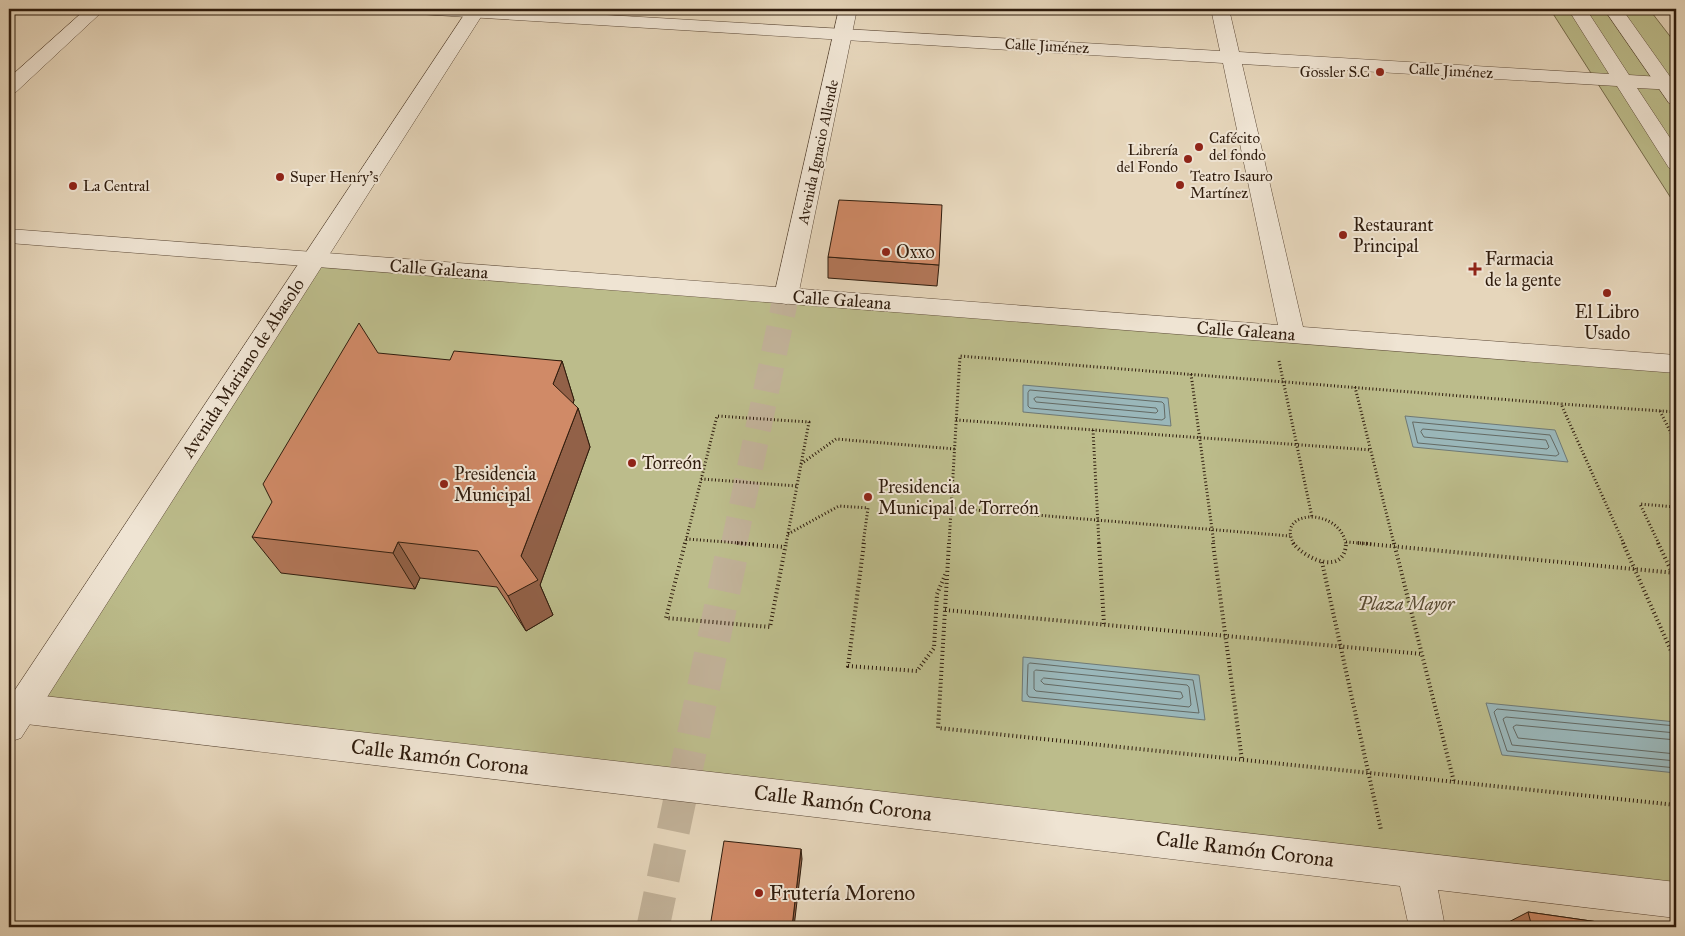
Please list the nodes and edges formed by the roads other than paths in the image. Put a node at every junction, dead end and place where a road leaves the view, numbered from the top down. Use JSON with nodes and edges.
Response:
{"nodes":[{"id":1,"x":96,"y":9,"type":"edge"},
{"id":2,"x":418,"y":9,"type":"edge"},
{"id":3,"x":848,"y":9,"type":"edge"},
{"id":4,"x":1220,"y":9,"type":"edge"},
{"id":5,"x":1577,"y":9,"type":"edge"},
{"id":6,"x":1614,"y":9,"type":"edge"},
{"id":7,"x":476,"y":10,"type":"edge"},
{"id":8,"x":843,"y":34,"type":"junction"},
{"id":9,"x":1231,"y":58,"type":"junction"},
{"id":10,"x":1624,"y":81,"type":"junction"},
{"id":11,"x":1671,"y":84,"type":"edge"},
{"id":12,"x":9,"y":88,"type":"edge"},
{"id":13,"x":1676,"y":99,"type":"edge"},
{"id":14,"x":1676,"y":163,"type":"edge"},
{"id":15,"x":9,"y":236,"type":"edge"},
{"id":16,"x":314,"y":260,"type":"junction"},
{"id":17,"x":786,"y":296,"type":"junction"},
{"id":18,"x":1283,"y":334,"type":"junction"},
{"id":19,"x":1676,"y":364,"type":"edge"},
{"id":20,"x":13,"y":714,"type":"edge"},
{"id":21,"x":1402,"y":868,"type":"junction"},
{"id":22,"x":1676,"y":900,"type":"edge"},
{"id":23,"x":1428,"y":927,"type":"edge"}],
"edges":[{"from":1,"to":12,"type":"street"},
{"from":2,"to":7,"type":"street","name":"Calle Jiménez"},
{"from":3,"to":8,"type":"street","name":"Avenida Ignacio Allende"},
{"from":4,"to":9,"type":"street"},
{"from":5,"to":10,"type":"street"},
{"from":6,"to":11,"type":"street"},
{"from":7,"to":8,"type":"street","name":"Calle Jiménez"},
{"from":7,"to":16,"type":"street","name":"Avenida Mariano de Abasolo"},
{"from":8,"to":9,"type":"street","name":"Calle Jiménez"},
{"from":8,"to":17,"type":"street","name":"Avenida Ignacio Allende"},
{"from":9,"to":10,"type":"street","name":"Calle Jiménez"},
{"from":9,"to":18,"type":"street"},
{"from":10,"to":11,"type":"street","name":"Calle Jiménez"},
{"from":10,"to":14,"type":"street"},
{"from":11,"to":13,"type":"street"},
{"from":15,"to":16,"type":"street","name":"Calle Galeana"},
{"from":16,"to":17,"type":"street","name":"Calle Galeana"},
{"from":16,"to":20,"type":"street","name":"Avenida Mariano de Abasolo"},
{"from":17,"to":18,"type":"street","name":"Calle Galeana"},
{"from":18,"to":19,"type":"street","name":"Calle Galeana"},
{"from":20,"to":21,"type":"street","name":"Calle Ramón Corona"},
{"from":21,"to":22,"type":"street","name":"Calle Ramón Corona"},
{"from":21,"to":23,"type":"street"}]}
